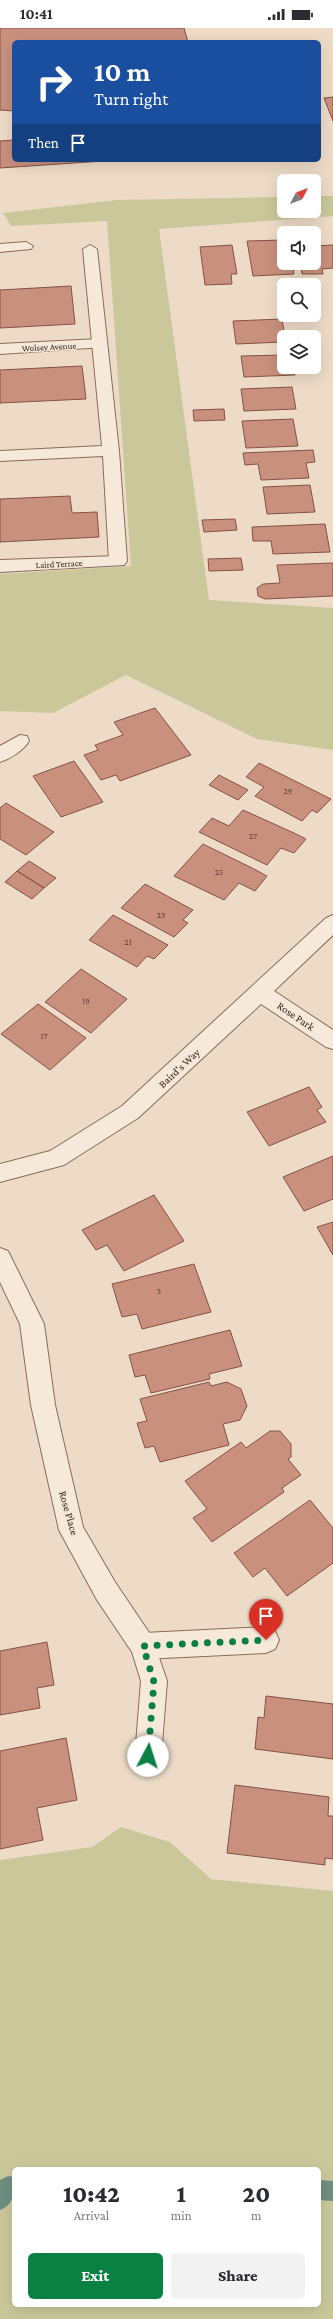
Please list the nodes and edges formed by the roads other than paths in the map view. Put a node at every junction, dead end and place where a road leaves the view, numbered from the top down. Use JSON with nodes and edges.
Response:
{"nodes":[{"id":1,"x":26,"y":246,"type":"dead end"},
{"id":2,"x":0,"y":248,"type":"edge"},
{"id":3,"x":90,"y":249,"type":"dead end"},
{"id":4,"x":99,"y":344,"type":"junction"},
{"id":5,"x":0,"y":349,"type":"edge"},
{"id":6,"x":111,"y":451,"type":"junction"},
{"id":7,"x":0,"y":456,"type":"edge"},
{"id":8,"x":0,"y":566,"type":"edge"},
{"id":9,"x":20,"y":741,"type":"dead end"},
{"id":10,"x":0,"y":755,"type":"edge"},
{"id":11,"x":333,"y":923,"type":"edge"},
{"id":12,"x":259,"y":992,"type":"junction"},
{"id":13,"x":333,"y":1041,"type":"edge"},
{"id":14,"x":0,"y":1173,"type":"edge"},
{"id":15,"x":0,"y":1258,"type":"edge"},
{"id":16,"x":266,"y":1640,"type":"dead end"},
{"id":17,"x":143,"y":1646,"type":"junction"},
{"id":18,"x":148,"y":1756,"type":"dead end"}],
"edges":[{"from":1,"to":2,"type":"street"},
{"from":3,"to":4,"type":"street"},
{"from":4,"to":5,"type":"street","name":"Wolsey Avenue"},
{"from":4,"to":6,"type":"street"},
{"from":6,"to":7,"type":"street"},
{"from":6,"to":8,"type":"street","name":"Laird Terrace"},
{"from":9,"to":10,"type":"street"},
{"from":11,"to":12,"type":"street","name":"Baird's Way"},
{"from":12,"to":13,"type":"street","name":"Rose Park"},
{"from":12,"to":14,"type":"street","name":"Baird's Way"},
{"from":15,"to":17,"type":"street","name":"Rose Place"},
{"from":16,"to":17,"type":"street"},
{"from":17,"to":18,"type":"street","name":"Rose Place"}]}
